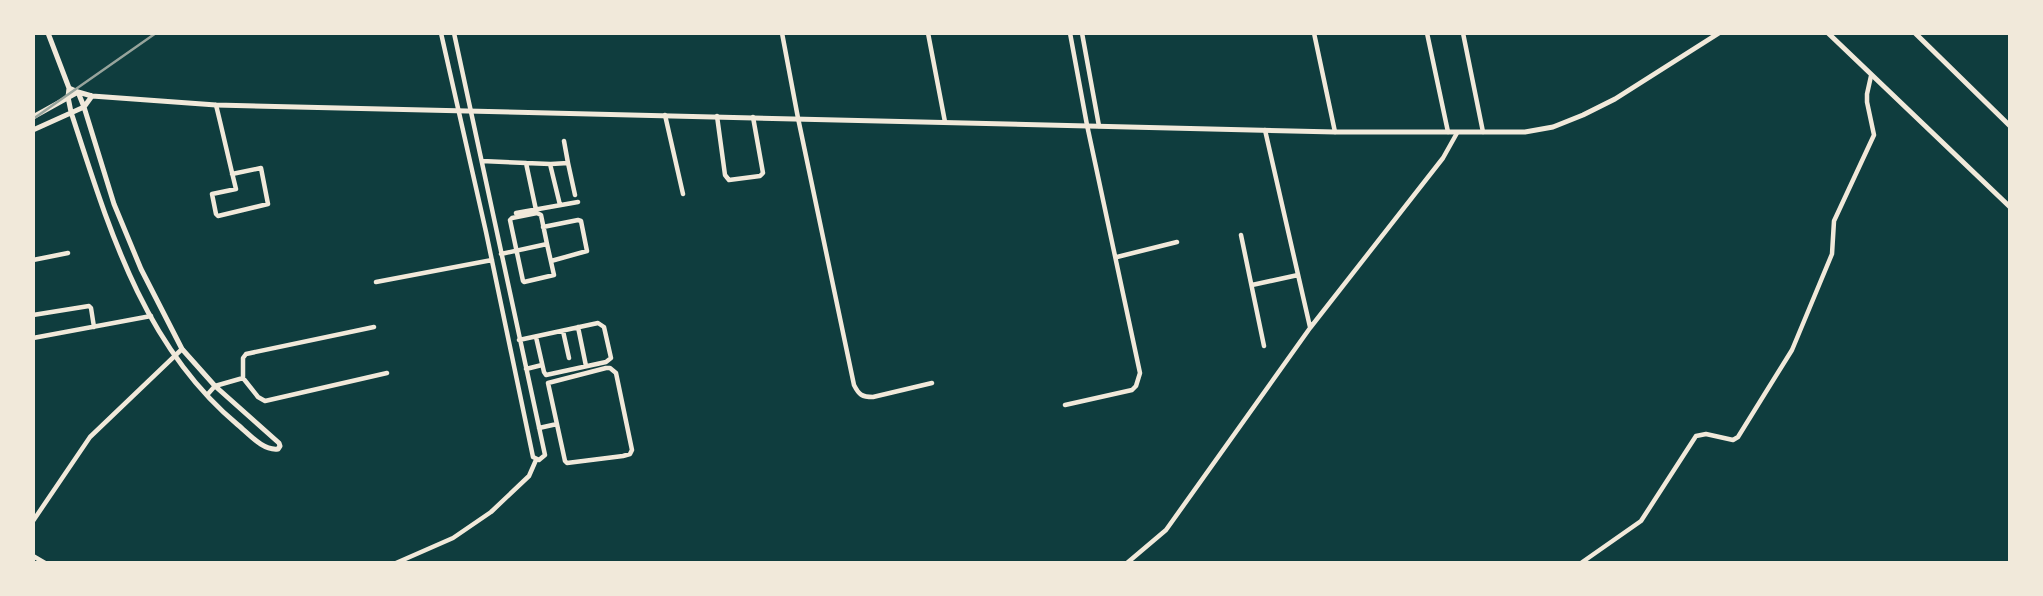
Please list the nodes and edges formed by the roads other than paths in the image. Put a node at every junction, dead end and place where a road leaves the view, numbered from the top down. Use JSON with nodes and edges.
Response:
{"nodes":[{"id":1,"x":48,"y":33,"type":"edge"},
{"id":2,"x":441,"y":33,"type":"edge"},
{"id":3,"x":454,"y":33,"type":"edge"},
{"id":4,"x":782,"y":33,"type":"edge"},
{"id":5,"x":928,"y":33,"type":"edge"},
{"id":6,"x":1070,"y":33,"type":"edge"},
{"id":7,"x":1082,"y":33,"type":"edge"},
{"id":8,"x":1314,"y":33,"type":"edge"},
{"id":9,"x":1427,"y":33,"type":"edge"},
{"id":10,"x":1463,"y":33,"type":"edge"},
{"id":11,"x":1719,"y":33,"type":"edge"},
{"id":12,"x":1828,"y":33,"type":"edge"},
{"id":13,"x":1915,"y":33,"type":"edge"},
{"id":14,"x":1871,"y":76,"type":"junction"},
{"id":15,"x":69,"y":88,"type":"junction"},
{"id":16,"x":78,"y":92,"type":"junction"},
{"id":17,"x":92,"y":96,"type":"junction"},
{"id":18,"x":68,"y":97,"type":"junction"},
{"id":19,"x":216,"y":105,"type":"junction"},
{"id":20,"x":84,"y":107,"type":"junction"},
{"id":21,"x":458,"y":110,"type":"junction"},
{"id":22,"x":470,"y":110,"type":"junction"},
{"id":23,"x":71,"y":112,"type":"junction"},
{"id":24,"x":665,"y":115,"type":"junction"},
{"id":25,"x":717,"y":116,"type":"junction"},
{"id":26,"x":33,"y":117,"type":"edge"},
{"id":27,"x":753,"y":117,"type":"junction"},
{"id":28,"x":797,"y":118,"type":"junction"},
{"id":29,"x":945,"y":122,"type":"junction"},
{"id":30,"x":1087,"y":125,"type":"junction"},
{"id":31,"x":1099,"y":126,"type":"junction"},
{"id":32,"x":2010,"y":126,"type":"edge"},
{"id":33,"x":33,"y":130,"type":"edge"},
{"id":34,"x":1265,"y":130,"type":"junction"},
{"id":35,"x":1335,"y":132,"type":"junction"},
{"id":36,"x":1448,"y":132,"type":"junction"},
{"id":37,"x":1457,"y":132,"type":"junction"},
{"id":38,"x":1483,"y":132,"type":"junction"},
{"id":39,"x":564,"y":141,"type":"dead end"},
{"id":40,"x":482,"y":161,"type":"junction"},
{"id":41,"x":526,"y":162,"type":"junction"},
{"id":42,"x":568,"y":163,"type":"junction"},
{"id":43,"x":550,"y":164,"type":"junction"},
{"id":44,"x":232,"y":174,"type":"junction"},
{"id":45,"x":682,"y":194,"type":"dead end"},
{"id":46,"x":575,"y":195,"type":"dead end"},
{"id":47,"x":578,"y":202,"type":"dead end"},
{"id":48,"x":560,"y":205,"type":"junction"},
{"id":49,"x":2010,"y":207,"type":"edge"},
{"id":50,"x":536,"y":210,"type":"junction"},
{"id":51,"x":516,"y":213,"type":"dead end"},
{"id":52,"x":543,"y":227,"type":"junction"},
{"id":53,"x":1241,"y":235,"type":"dead end"},
{"id":54,"x":1177,"y":242,"type":"dead end"},
{"id":55,"x":547,"y":244,"type":"junction"},
{"id":56,"x":516,"y":251,"type":"junction"},
{"id":57,"x":68,"y":253,"type":"dead end"},
{"id":58,"x":501,"y":254,"type":"junction"},
{"id":59,"x":1117,"y":257,"type":"junction"},
{"id":60,"x":33,"y":260,"type":"edge"},
{"id":61,"x":492,"y":260,"type":"junction"},
{"id":62,"x":551,"y":261,"type":"junction"},
{"id":63,"x":139,"y":264,"type":"junction"},
{"id":64,"x":126,"y":269,"type":"junction"},
{"id":65,"x":1298,"y":275,"type":"junction"},
{"id":66,"x":376,"y":282,"type":"dead end"},
{"id":67,"x":1252,"y":285,"type":"junction"},
{"id":68,"x":33,"y":315,"type":"edge"},
{"id":69,"x":151,"y":316,"type":"junction"},
{"id":70,"x":94,"y":327,"type":"junction"},
{"id":71,"x":374,"y":327,"type":"dead end"},
{"id":72,"x":578,"y":327,"type":"junction"},
{"id":73,"x":1310,"y":328,"type":"junction"},
{"id":74,"x":563,"y":331,"type":"junction"},
{"id":75,"x":536,"y":337,"type":"junction"},
{"id":76,"x":33,"y":338,"type":"edge"},
{"id":77,"x":519,"y":340,"type":"junction"},
{"id":78,"x":1264,"y":346,"type":"dead end"},
{"id":79,"x":182,"y":349,"type":"junction"},
{"id":80,"x":174,"y":357,"type":"junction"},
{"id":81,"x":569,"y":358,"type":"dead end"},
{"id":82,"x":542,"y":365,"type":"junction"},
{"id":83,"x":586,"y":366,"type":"junction"},
{"id":84,"x":526,"y":369,"type":"junction"},
{"id":85,"x":387,"y":373,"type":"dead end"},
{"id":86,"x":243,"y":378,"type":"junction"},
{"id":87,"x":932,"y":383,"type":"dead end"},
{"id":88,"x":215,"y":386,"type":"junction"},
{"id":89,"x":207,"y":395,"type":"junction"},
{"id":90,"x":1065,"y":405,"type":"dead end"},
{"id":91,"x":557,"y":424,"type":"junction"},
{"id":92,"x":539,"y":428,"type":"junction"},
{"id":93,"x":536,"y":460,"type":"junction"},
{"id":94,"x":33,"y":521,"type":"edge"},
{"id":95,"x":33,"y":556,"type":"edge"},
{"id":96,"x":46,"y":563,"type":"edge"},
{"id":97,"x":396,"y":563,"type":"edge"},
{"id":98,"x":1127,"y":563,"type":"edge"},
{"id":99,"x":1581,"y":563,"type":"edge"}],
"edges":[{"from":1,"to":15,"type":"street"},
{"from":2,"to":21,"type":"street"},
{"from":3,"to":22,"type":"street"},
{"from":4,"to":28,"type":"street"},
{"from":5,"to":29,"type":"street"},
{"from":6,"to":30,"type":"street"},
{"from":7,"to":31,"type":"street"},
{"from":8,"to":35,"type":"street"},
{"from":9,"to":36,"type":"street"},
{"from":10,"to":38,"type":"street"},
{"from":11,"to":38,"type":"street"},
{"from":12,"to":14,"type":"street"},
{"from":13,"to":32,"type":"street"},
{"from":14,"to":49,"type":"street"},
{"from":14,"to":99,"type":"street"},
{"from":15,"to":16,"type":"street"},
{"from":15,"to":18,"type":"street"},
{"from":16,"to":17,"type":"street"},
{"from":16,"to":18,"type":"street"},
{"from":16,"to":20,"type":"street"},
{"from":17,"to":19,"type":"street"},
{"from":17,"to":20,"type":"street"},
{"from":18,"to":23,"type":"street"},
{"from":18,"to":26,"type":"street"},
{"from":19,"to":21,"type":"street"},
{"from":19,"to":44,"type":"street"},
{"from":20,"to":23,"type":"street"},
{"from":20,"to":63,"type":"street"},
{"from":21,"to":22,"type":"street"},
{"from":21,"to":61,"type":"street"},
{"from":22,"to":24,"type":"street"},
{"from":22,"to":40,"type":"street"},
{"from":23,"to":33,"type":"street"},
{"from":23,"to":64,"type":"street"},
{"from":24,"to":25,"type":"street"},
{"from":24,"to":45,"type":"street"},
{"from":25,"to":27,"type":"street"},
{"from":25,"to":27,"type":"street"},
{"from":27,"to":28,"type":"street"},
{"from":28,"to":29,"type":"street"},
{"from":28,"to":87,"type":"street"},
{"from":29,"to":30,"type":"street"},
{"from":30,"to":31,"type":"street"},
{"from":30,"to":59,"type":"street"},
{"from":31,"to":34,"type":"street"},
{"from":34,"to":35,"type":"street"},
{"from":34,"to":65,"type":"street"},
{"from":35,"to":36,"type":"street"},
{"from":36,"to":37,"type":"street"},
{"from":37,"to":38,"type":"street"},
{"from":37,"to":73,"type":"street"},
{"from":39,"to":42,"type":"street"},
{"from":40,"to":41,"type":"street"},
{"from":40,"to":58,"type":"street"},
{"from":41,"to":43,"type":"street"},
{"from":41,"to":50,"type":"street"},
{"from":42,"to":43,"type":"street"},
{"from":42,"to":46,"type":"street"},
{"from":43,"to":48,"type":"street"},
{"from":44,"to":44,"type":"street"},
{"from":47,"to":48,"type":"street"},
{"from":48,"to":50,"type":"street"},
{"from":50,"to":51,"type":"street"},
{"from":52,"to":55,"type":"street"},
{"from":52,"to":56,"type":"street"},
{"from":52,"to":62,"type":"street"},
{"from":53,"to":67,"type":"street"},
{"from":54,"to":59,"type":"street"},
{"from":55,"to":56,"type":"street"},
{"from":55,"to":62,"type":"street"},
{"from":56,"to":58,"type":"street"},
{"from":56,"to":62,"type":"street"},
{"from":57,"to":60,"type":"street"},
{"from":58,"to":77,"type":"street"},
{"from":59,"to":90,"type":"street"},
{"from":61,"to":66,"type":"street"},
{"from":61,"to":93,"type":"street"},
{"from":63,"to":64,"type":"street"},
{"from":63,"to":79,"type":"street"},
{"from":64,"to":69,"type":"street"},
{"from":65,"to":67,"type":"street"},
{"from":65,"to":73,"type":"street"},
{"from":67,"to":78,"type":"street"},
{"from":68,"to":70,"type":"street"},
{"from":69,"to":70,"type":"street"},
{"from":69,"to":80,"type":"street"},
{"from":70,"to":76,"type":"street"},
{"from":71,"to":86,"type":"street"},
{"from":72,"to":74,"type":"street"},
{"from":72,"to":83,"type":"street"},
{"from":72,"to":83,"type":"street"},
{"from":73,"to":98,"type":"street"},
{"from":74,"to":75,"type":"street"},
{"from":74,"to":81,"type":"street"},
{"from":75,"to":77,"type":"street"},
{"from":75,"to":82,"type":"street"},
{"from":77,"to":84,"type":"street"},
{"from":79,"to":80,"type":"street"},
{"from":79,"to":88,"type":"street"},
{"from":80,"to":89,"type":"street"},
{"from":80,"to":94,"type":"street"},
{"from":82,"to":83,"type":"street"},
{"from":82,"to":84,"type":"street"},
{"from":84,"to":92,"type":"street"},
{"from":85,"to":86,"type":"street"},
{"from":86,"to":88,"type":"street"},
{"from":88,"to":89,"type":"street"},
{"from":88,"to":89,"type":"street"},
{"from":91,"to":91,"type":"street"},
{"from":91,"to":92,"type":"street"},
{"from":92,"to":93,"type":"street"},
{"from":93,"to":97,"type":"street"},
{"from":95,"to":96,"type":"street"}]}
